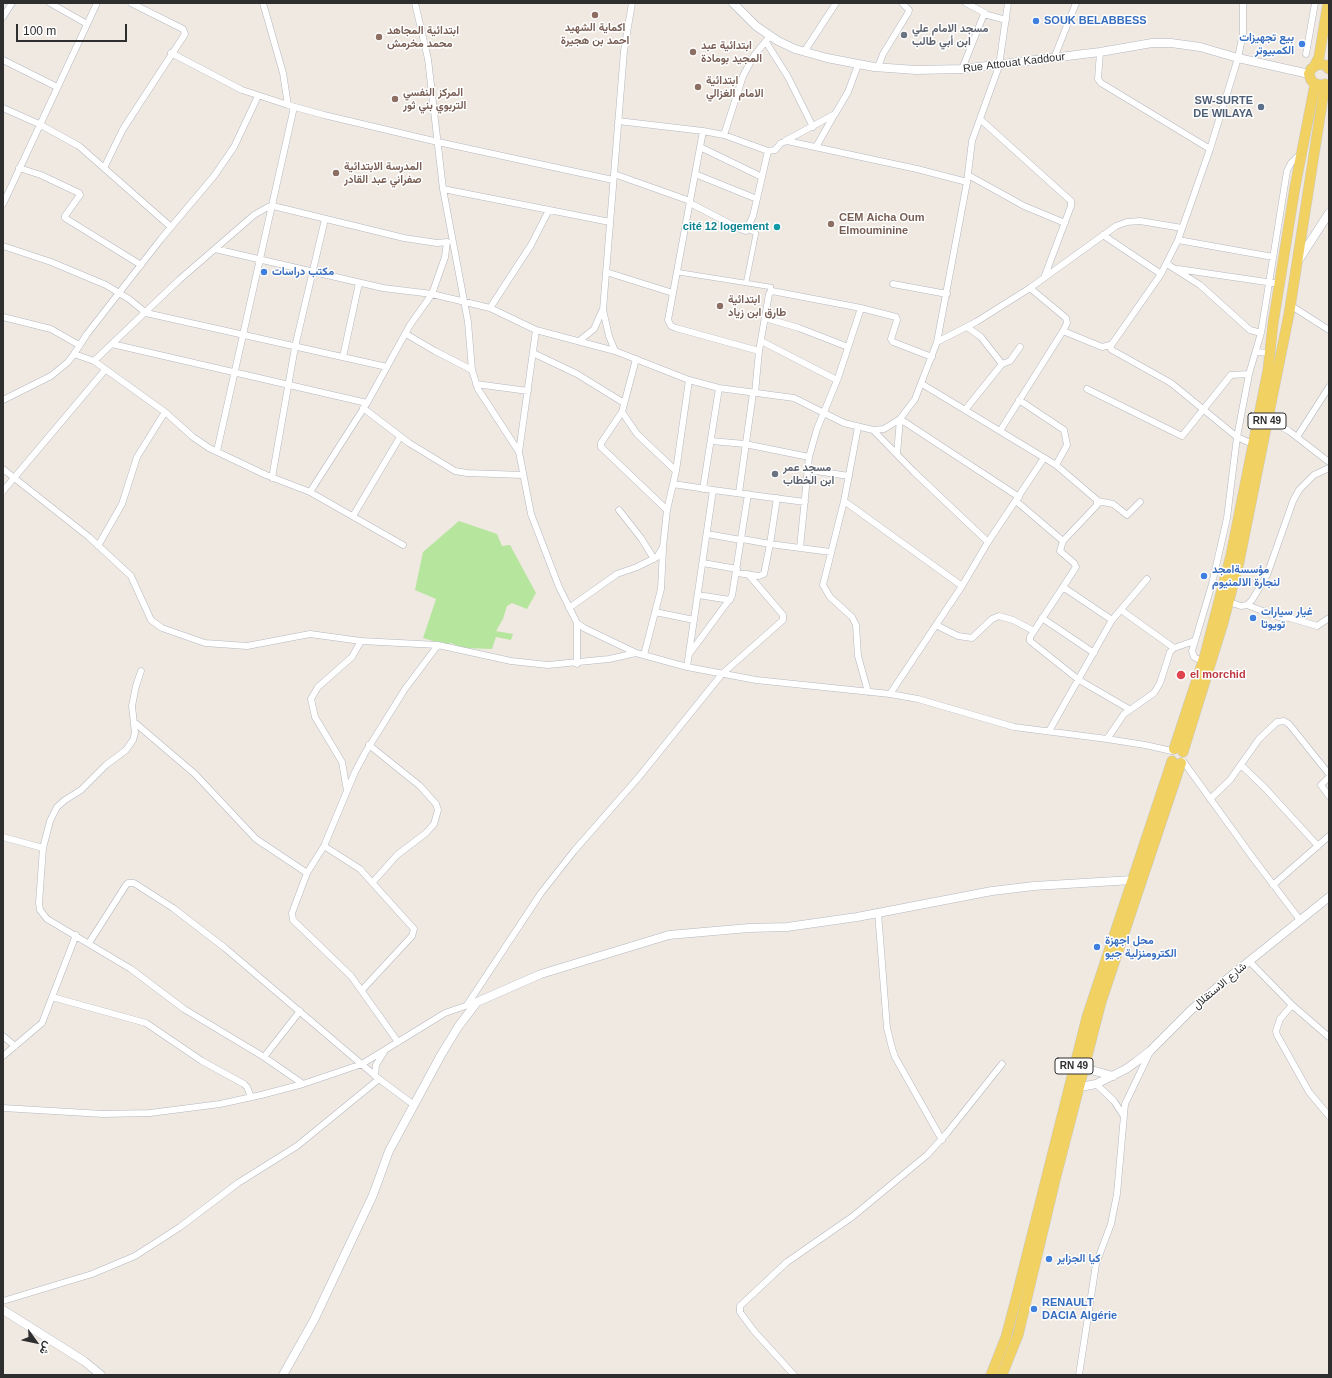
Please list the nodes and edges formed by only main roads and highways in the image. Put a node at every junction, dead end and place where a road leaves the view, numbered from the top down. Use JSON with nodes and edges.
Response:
{"nodes":[{"id":1,"x":1328,"y":3,"type":"edge"},
{"id":2,"x":1315,"y":65,"type":"junction"},
{"id":3,"x":1329,"y":66,"type":"edge"},
{"id":4,"x":1325,"y":83,"type":"edge"},
{"id":5,"x":1178,"y":756,"type":"junction"},
{"id":6,"x":1074,"y":1088,"type":"junction"},
{"id":7,"x":991,"y":1375,"type":"edge"},
{"id":8,"x":1002,"y":1375,"type":"edge"}],
"edges":[{"from":1,"to":2,"type":"main road"},
{"from":2,"to":3,"type":"main road"},
{"from":2,"to":4,"type":"main road"},
{"from":4,"to":5,"type":"main road","number":"RN 49"},
{"from":4,"to":5,"type":"main road","number":"RN 49"},
{"from":5,"to":6,"type":"main road","number":"RN 49"},
{"from":5,"to":6,"type":"main road","number":"RN 49"},
{"from":6,"to":7,"type":"main road","number":"RN 49"},
{"from":6,"to":8,"type":"main road","number":"RN 49"}]}
